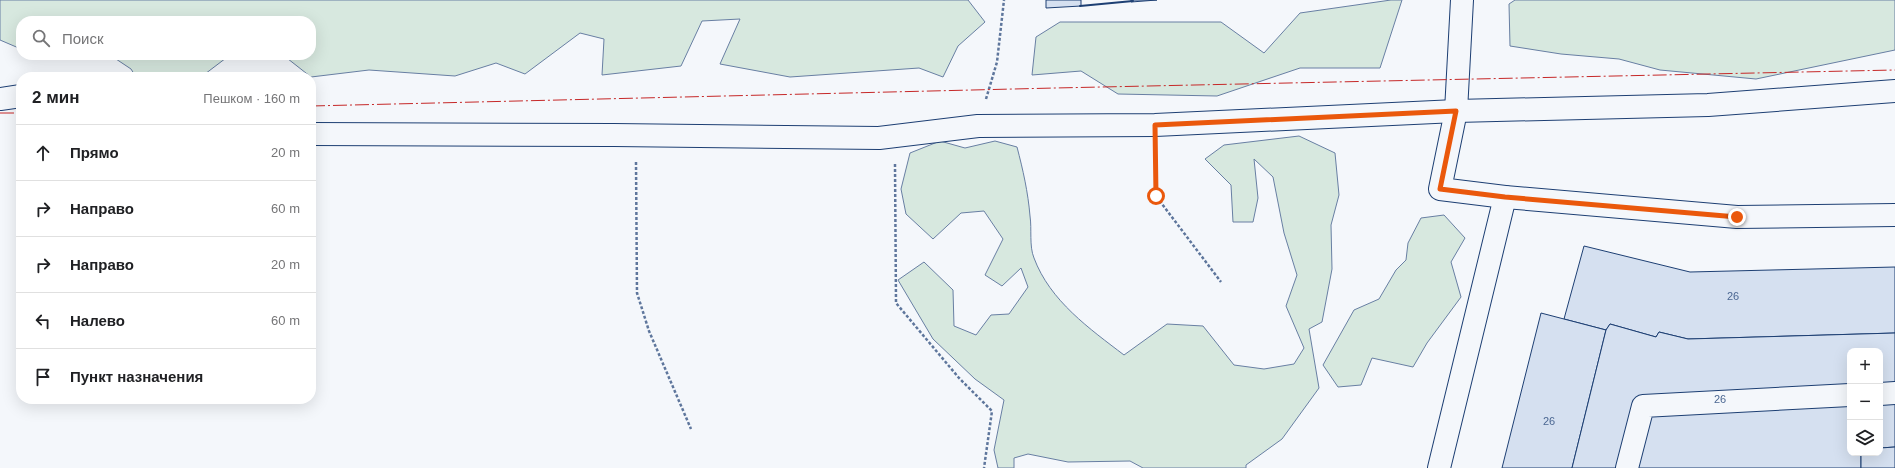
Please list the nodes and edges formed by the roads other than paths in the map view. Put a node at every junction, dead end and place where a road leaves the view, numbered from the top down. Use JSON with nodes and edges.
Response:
{"nodes":[{"id":1,"x":1462,"y":0,"type":"edge"},
{"id":2,"x":1895,"y":91,"type":"edge"},
{"id":3,"x":16,"y":97,"type":"edge"},
{"id":4,"x":0,"y":99,"type":"edge"},
{"id":5,"x":1456,"y":111,"type":"junction"},
{"id":6,"x":316,"y":134,"type":"edge"},
{"id":7,"x":1505,"y":197,"type":"junction"},
{"id":8,"x":1895,"y":215,"type":"edge"},
{"id":9,"x":1895,"y":393,"type":"edge"},
{"id":10,"x":1883,"y":394,"type":"edge"},
{"id":11,"x":1847,"y":396,"type":"edge"},
{"id":12,"x":1439,"y":468,"type":"edge"},
{"id":13,"x":1627,"y":468,"type":"edge"}],
"edges":[{"from":1,"to":5,"type":"street"},
{"from":2,"to":5,"type":"street"},
{"from":3,"to":4,"type":"street"},
{"from":5,"to":6,"type":"street"},
{"from":5,"to":7,"type":"street"},
{"from":7,"to":8,"type":"street"},
{"from":7,"to":12,"type":"street"},
{"from":9,"to":10,"type":"street"},
{"from":11,"to":13,"type":"street"}]}
